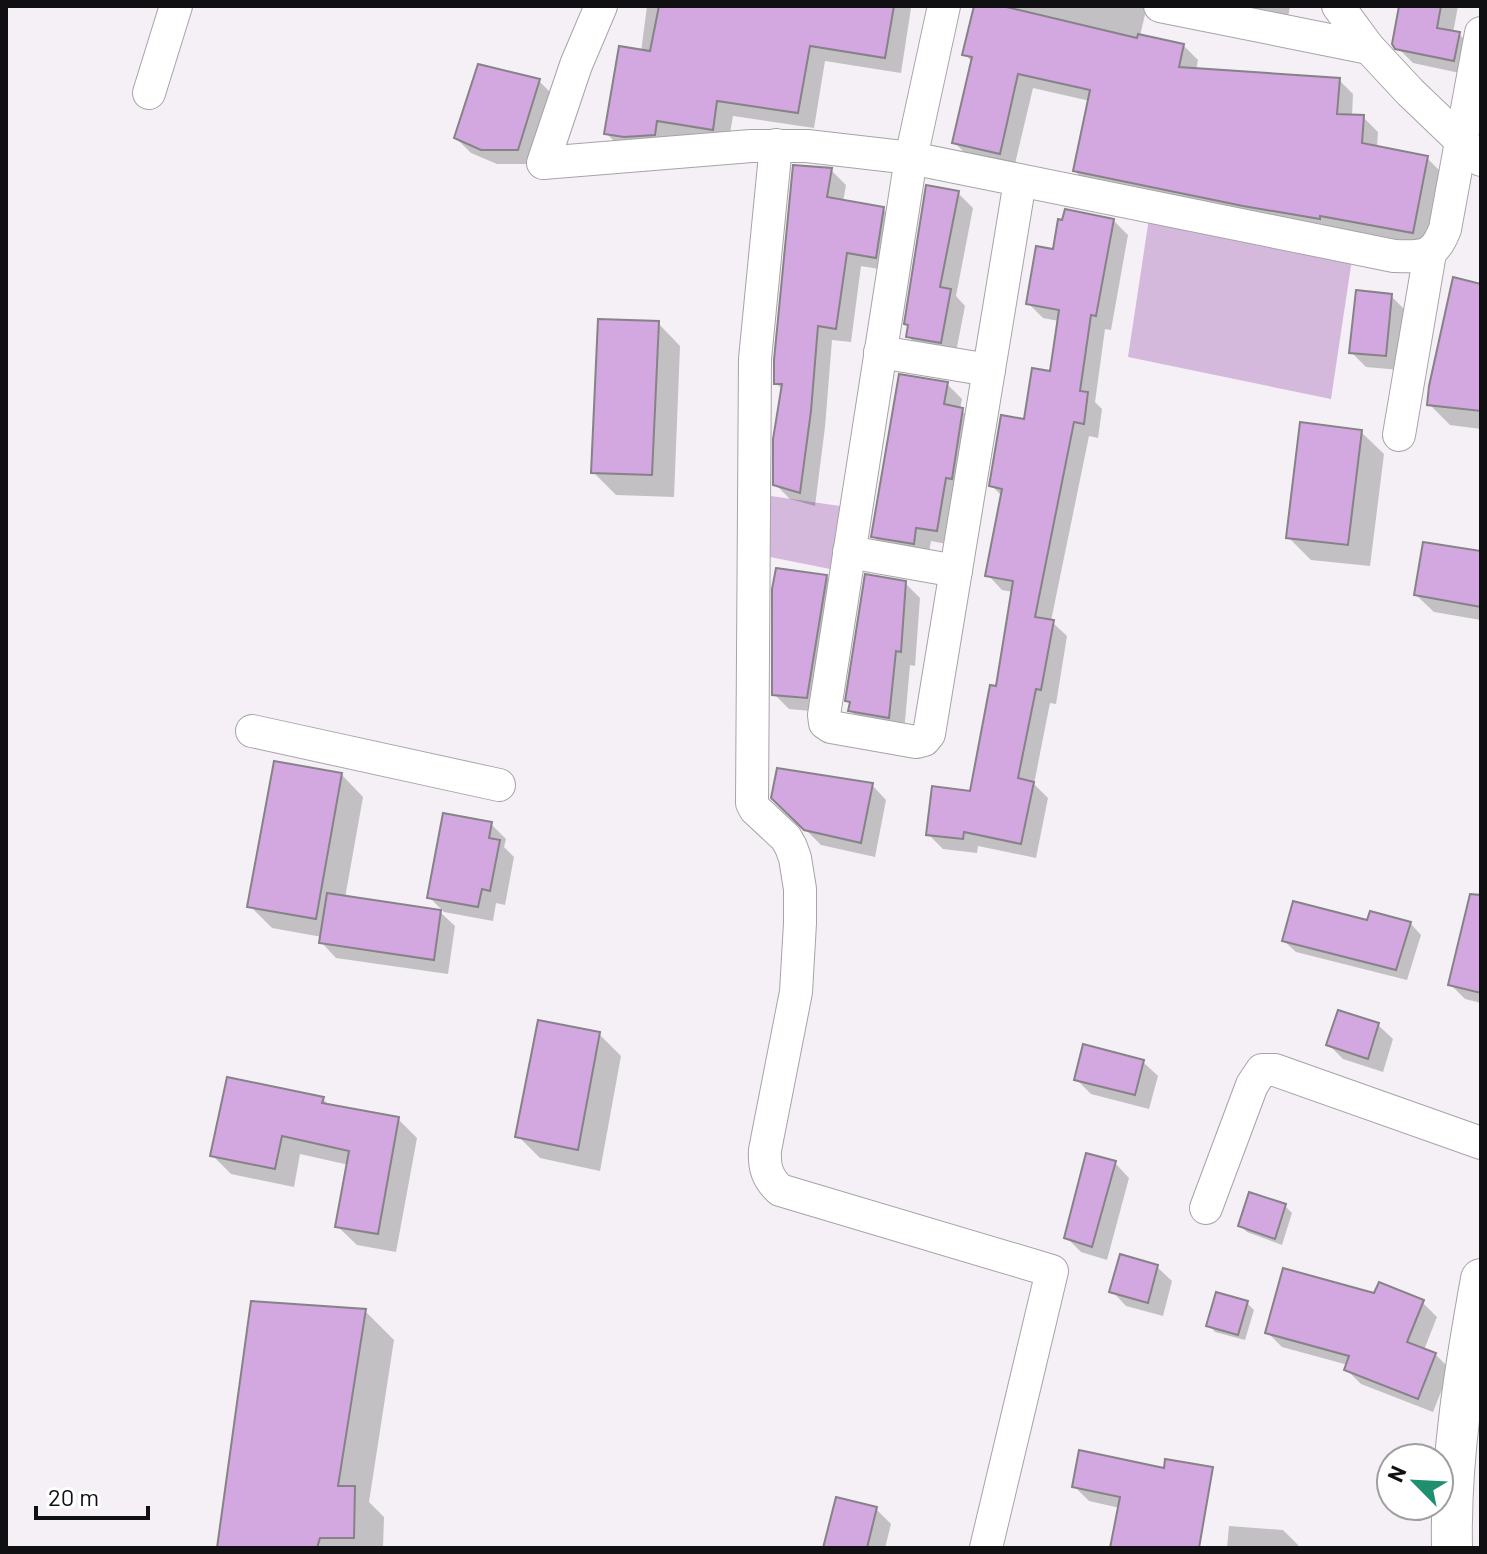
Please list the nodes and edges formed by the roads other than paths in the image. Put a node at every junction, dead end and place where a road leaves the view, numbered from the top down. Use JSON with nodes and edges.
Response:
{"nodes":[{"id":1,"x":176,"y":6,"type":"edge"},
{"id":2,"x":601,"y":6,"type":"edge"},
{"id":3,"x":944,"y":6,"type":"edge"},
{"id":4,"x":1160,"y":6,"type":"edge"},
{"id":5,"x":1338,"y":6,"type":"edge"},
{"id":6,"x":1481,"y":33,"type":"edge"},
{"id":7,"x":1369,"y":48,"type":"junction"},
{"id":8,"x":149,"y":93,"type":"dead end"},
{"id":9,"x":776,"y":145,"type":"junction"},
{"id":10,"x":1470,"y":150,"type":"edge"},
{"id":11,"x":911,"y":158,"type":"junction"},
{"id":12,"x":1020,"y":181,"type":"junction"},
{"id":13,"x":1430,"y":253,"type":"junction"},
{"id":14,"x":880,"y":352,"type":"junction"},
{"id":15,"x":989,"y":370,"type":"junction"},
{"id":16,"x":1399,"y":435,"type":"dead end"},
{"id":17,"x":849,"y":552,"type":"junction"},
{"id":18,"x":956,"y":571,"type":"junction"},
{"id":19,"x":252,"y":731,"type":"dead end"},
{"id":20,"x":499,"y":785,"type":"dead end"},
{"id":21,"x":1481,"y":1143,"type":"edge"},
{"id":22,"x":1206,"y":1208,"type":"dead end"},
{"id":23,"x":1481,"y":1279,"type":"edge"},
{"id":24,"x":986,"y":1548,"type":"edge"},
{"id":25,"x":1452,"y":1548,"type":"edge"}],
"edges":[{"from":1,"to":8,"type":"street"},
{"from":2,"to":9,"type":"street"},
{"from":3,"to":11,"type":"street"},
{"from":4,"to":7,"type":"street"},
{"from":5,"to":7,"type":"street"},
{"from":6,"to":10,"type":"street"},
{"from":7,"to":10,"type":"street"},
{"from":9,"to":11,"type":"street"},
{"from":9,"to":24,"type":"street"},
{"from":10,"to":13,"type":"street"},
{"from":11,"to":12,"type":"street"},
{"from":11,"to":14,"type":"street"},
{"from":12,"to":13,"type":"street"},
{"from":12,"to":15,"type":"street"},
{"from":13,"to":16,"type":"street"},
{"from":14,"to":15,"type":"street"},
{"from":14,"to":17,"type":"street"},
{"from":15,"to":18,"type":"street"},
{"from":17,"to":18,"type":"street"},
{"from":17,"to":18,"type":"street"},
{"from":19,"to":20,"type":"street"},
{"from":21,"to":22,"type":"street"},
{"from":23,"to":25,"type":"street"}]}
